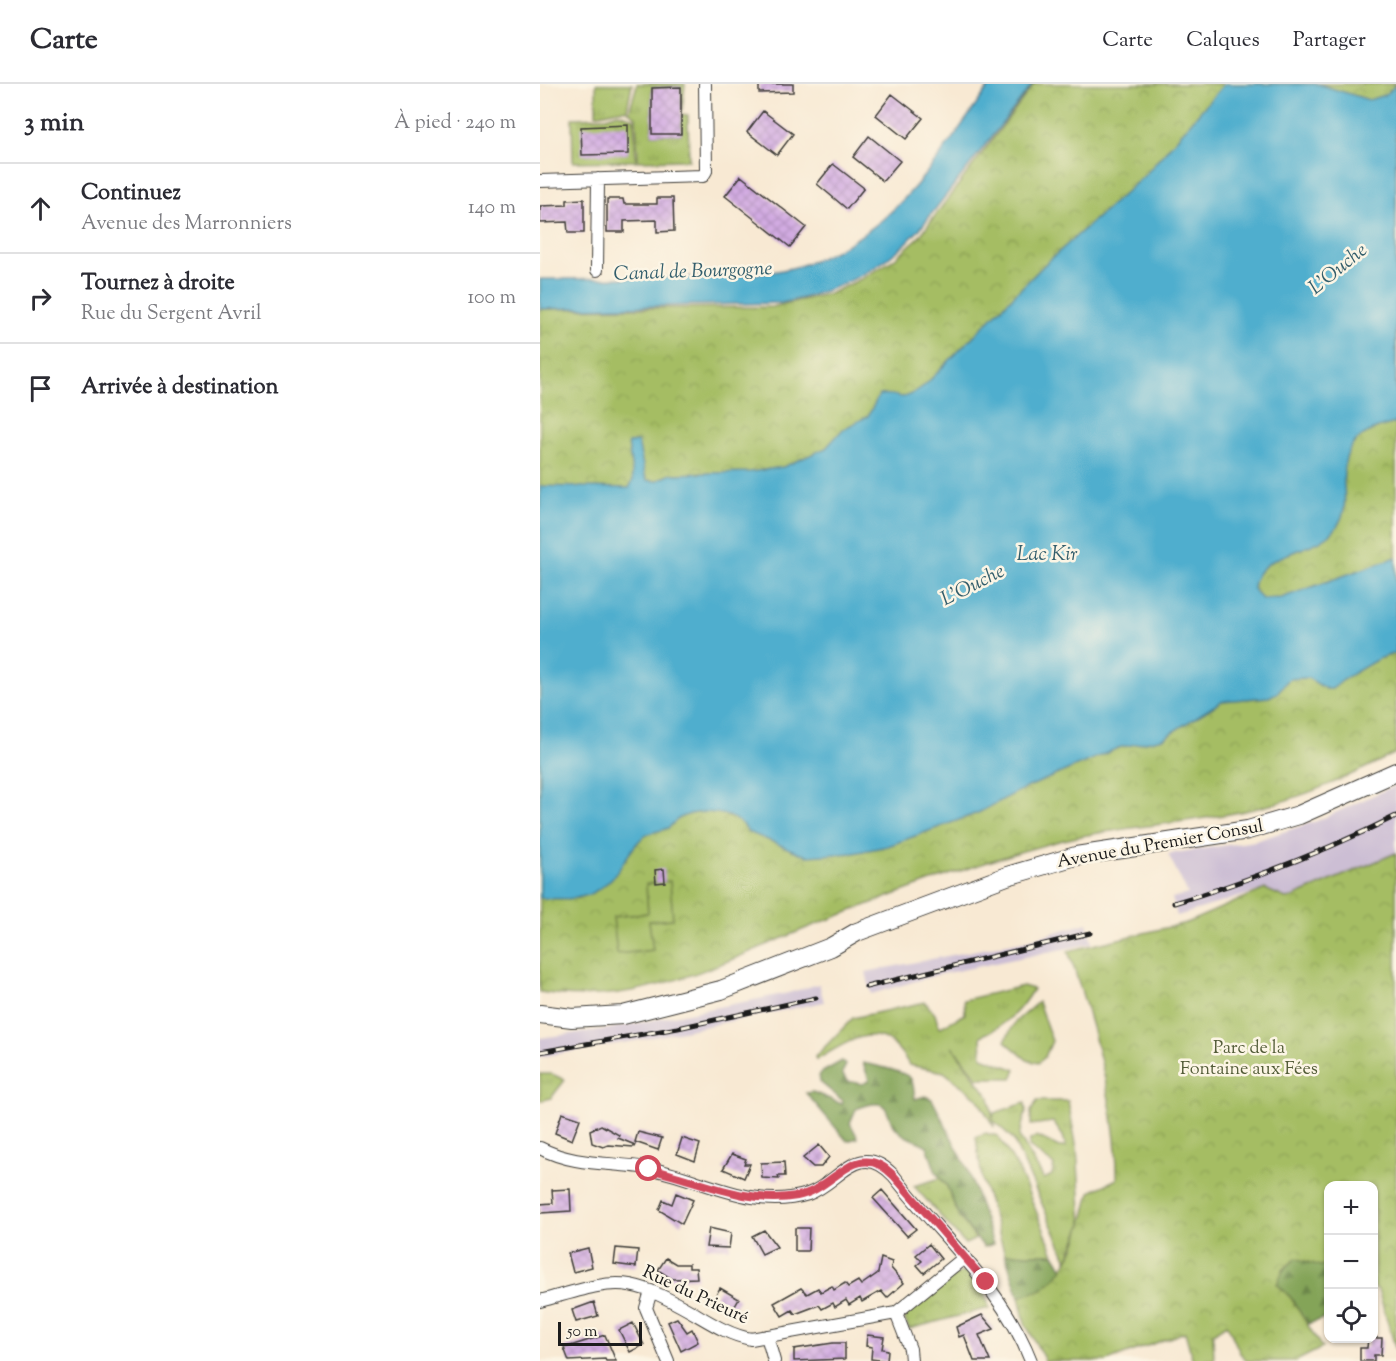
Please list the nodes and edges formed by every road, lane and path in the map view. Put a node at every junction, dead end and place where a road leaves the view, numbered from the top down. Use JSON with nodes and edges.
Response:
{"nodes":[{"id":1,"x":705,"y":84,"type":"edge"},
{"id":2,"x":598,"y":179,"type":"junction"},
{"id":3,"x":540,"y":181,"type":"edge"},
{"id":4,"x":597,"y":270,"type":"dead end"},
{"id":5,"x":1396,"y":772,"type":"edge"},
{"id":6,"x":540,"y":1014,"type":"edge"},
{"id":7,"x":540,"y":1148,"type":"edge"},
{"id":8,"x":965,"y":1257,"type":"junction"},
{"id":9,"x":651,"y":1291,"type":"junction"},
{"id":10,"x":540,"y":1301,"type":"edge"},
{"id":11,"x":896,"y":1313,"type":"junction"},
{"id":12,"x":767,"y":1336,"type":"junction"},
{"id":13,"x":668,"y":1361,"type":"edge"},
{"id":14,"x":774,"y":1361,"type":"edge"},
{"id":15,"x":911,"y":1361,"type":"edge"},
{"id":16,"x":1031,"y":1361,"type":"edge"}],
"edges":[{"from":1,"to":2,"type":"street"},
{"from":2,"to":3,"type":"street"},
{"from":2,"to":4,"type":"street"},
{"from":5,"to":6,"type":"main road","name":"Avenue du Premier Consul"},
{"from":7,"to":8,"type":"street"},
{"from":8,"to":11,"type":"street"},
{"from":8,"to":16,"type":"street"},
{"from":9,"to":10,"type":"street","name":"Rue du Prieuré"},
{"from":9,"to":12,"type":"street","name":"Rue du Prieuré"},
{"from":9,"to":13,"type":"street"},
{"from":11,"to":12,"type":"street","name":"Rue du Prieuré"},
{"from":11,"to":15,"type":"street"},
{"from":12,"to":14,"type":"street"}]}
